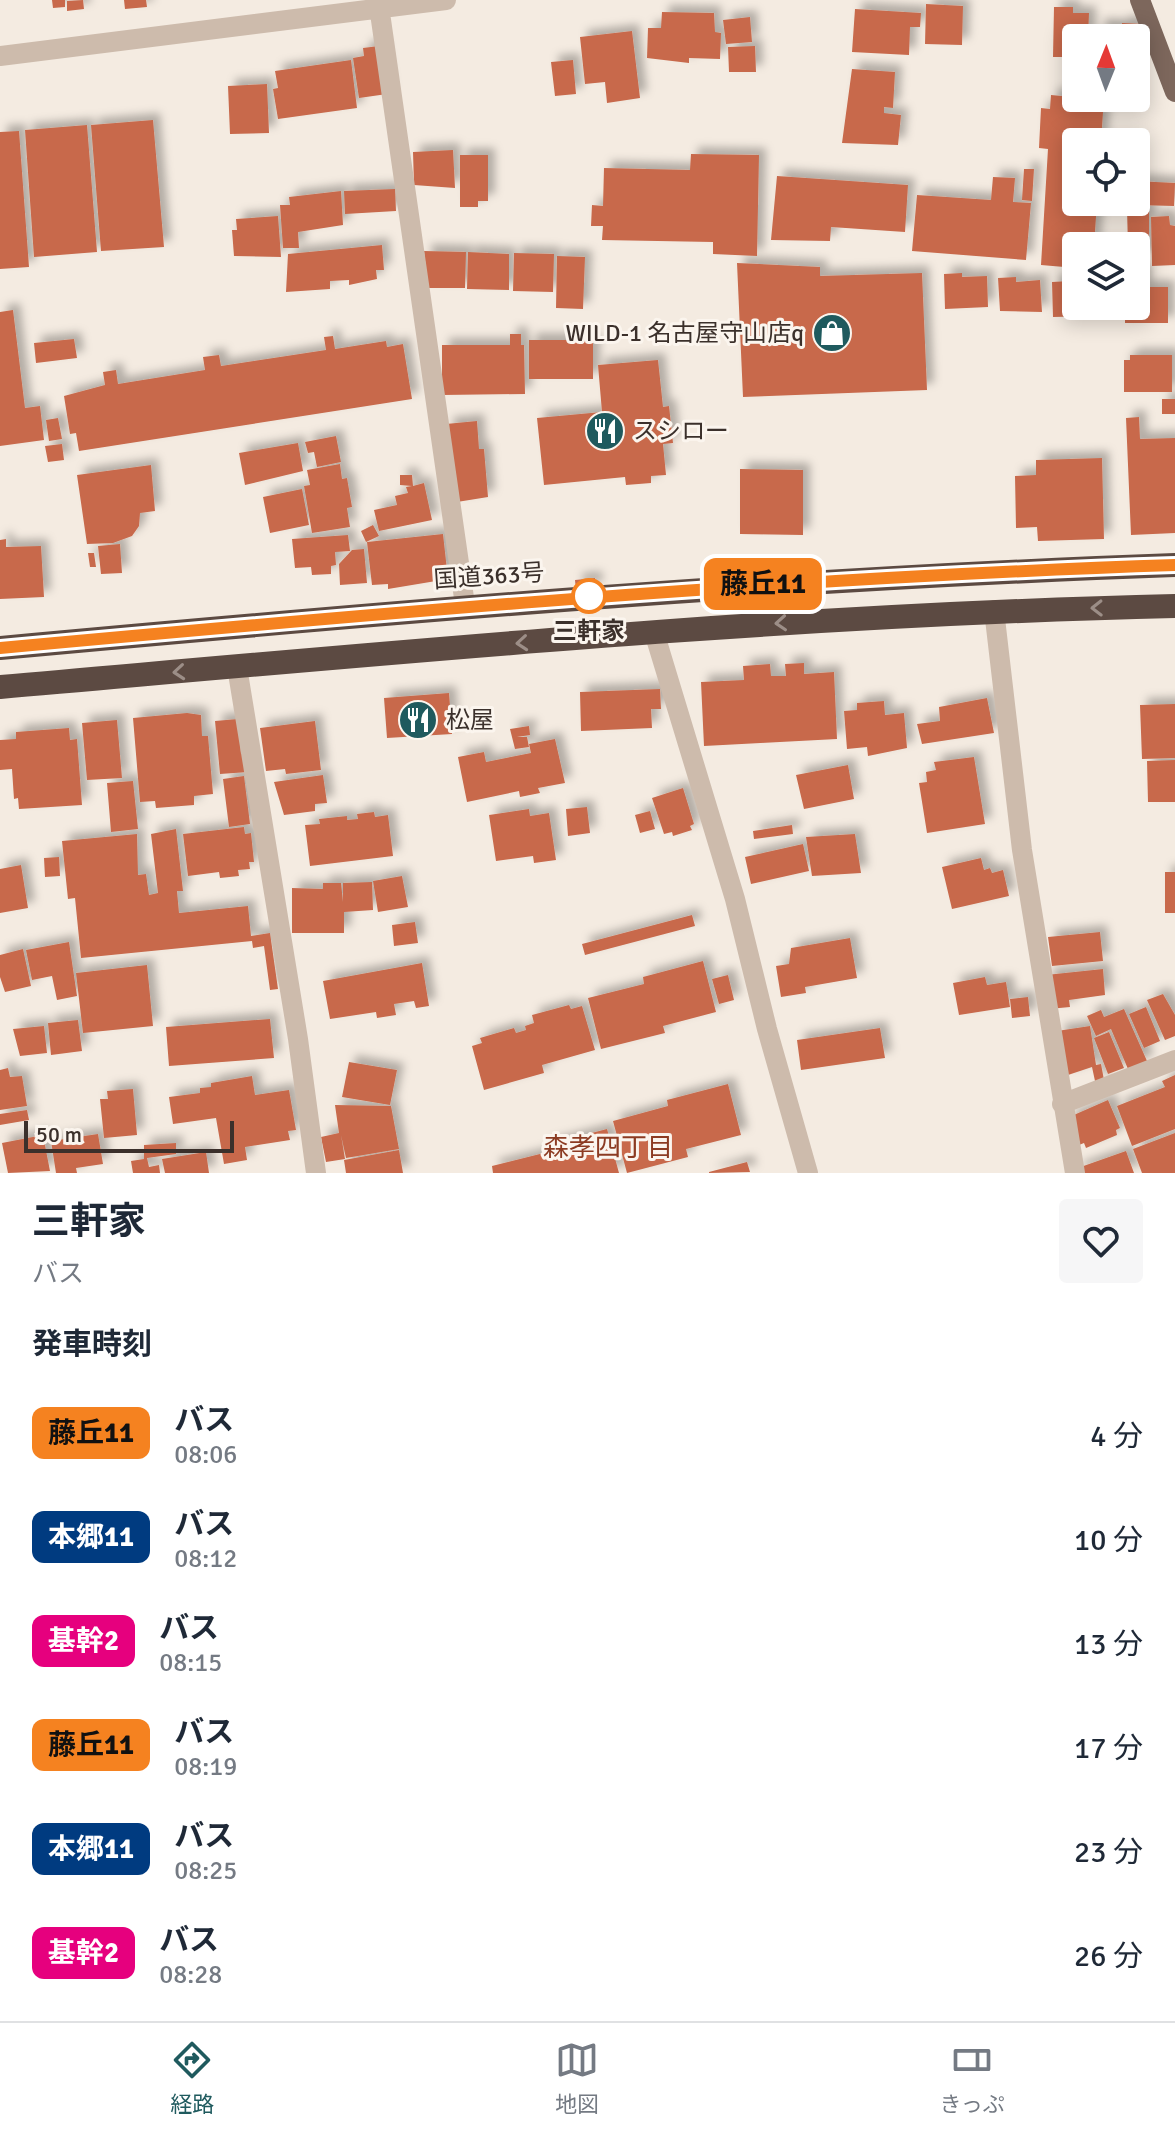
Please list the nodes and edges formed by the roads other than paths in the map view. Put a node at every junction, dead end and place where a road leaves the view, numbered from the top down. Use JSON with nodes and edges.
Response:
{"nodes":[{"id":1,"x":446,"y":0,"type":"edge"},
{"id":2,"x":1140,"y":0,"type":"edge"},
{"id":3,"x":388,"y":4,"type":"edge"},
{"id":4,"x":0,"y":56,"type":"edge"},
{"id":5,"x":1175,"y":92,"type":"edge"},
{"id":6,"x":1175,"y":565,"type":"edge"},
{"id":7,"x":465,"y":605,"type":"junction"},
{"id":8,"x":1175,"y":606,"type":"edge"},
{"id":9,"x":994,"y":610,"type":"junction"},
{"id":10,"x":654,"y":632,"type":"junction"},
{"id":11,"x":0,"y":648,"type":"edge"},
{"id":12,"x":237,"y":667,"type":"junction"},
{"id":13,"x":0,"y":687,"type":"edge"},
{"id":14,"x":1175,"y":1060,"type":"edge"},
{"id":15,"x":1062,"y":1104,"type":"junction"},
{"id":16,"x":316,"y":1173,"type":"edge"},
{"id":17,"x":808,"y":1173,"type":"edge"},
{"id":18,"x":1075,"y":1173,"type":"edge"}],
"edges":[{"from":1,"to":3,"type":"street"},
{"from":2,"to":5,"type":"main road"},
{"from":3,"to":4,"type":"street"},
{"from":3,"to":7,"type":"street"},
{"from":6,"to":7,"type":"highway","name":"国道363号"},
{"from":7,"to":11,"type":"highway","name":"国道363号"},
{"from":8,"to":9,"type":"highway","one_way":true},
{"from":9,"to":10,"type":"highway","one_way":true},
{"from":9,"to":15,"type":"street"},
{"from":10,"to":12,"type":"highway","one_way":true},
{"from":10,"to":17,"type":"street"},
{"from":12,"to":13,"type":"highway","one_way":true},
{"from":12,"to":16,"type":"street"},
{"from":14,"to":15,"type":"street"},
{"from":15,"to":18,"type":"street"}]}
